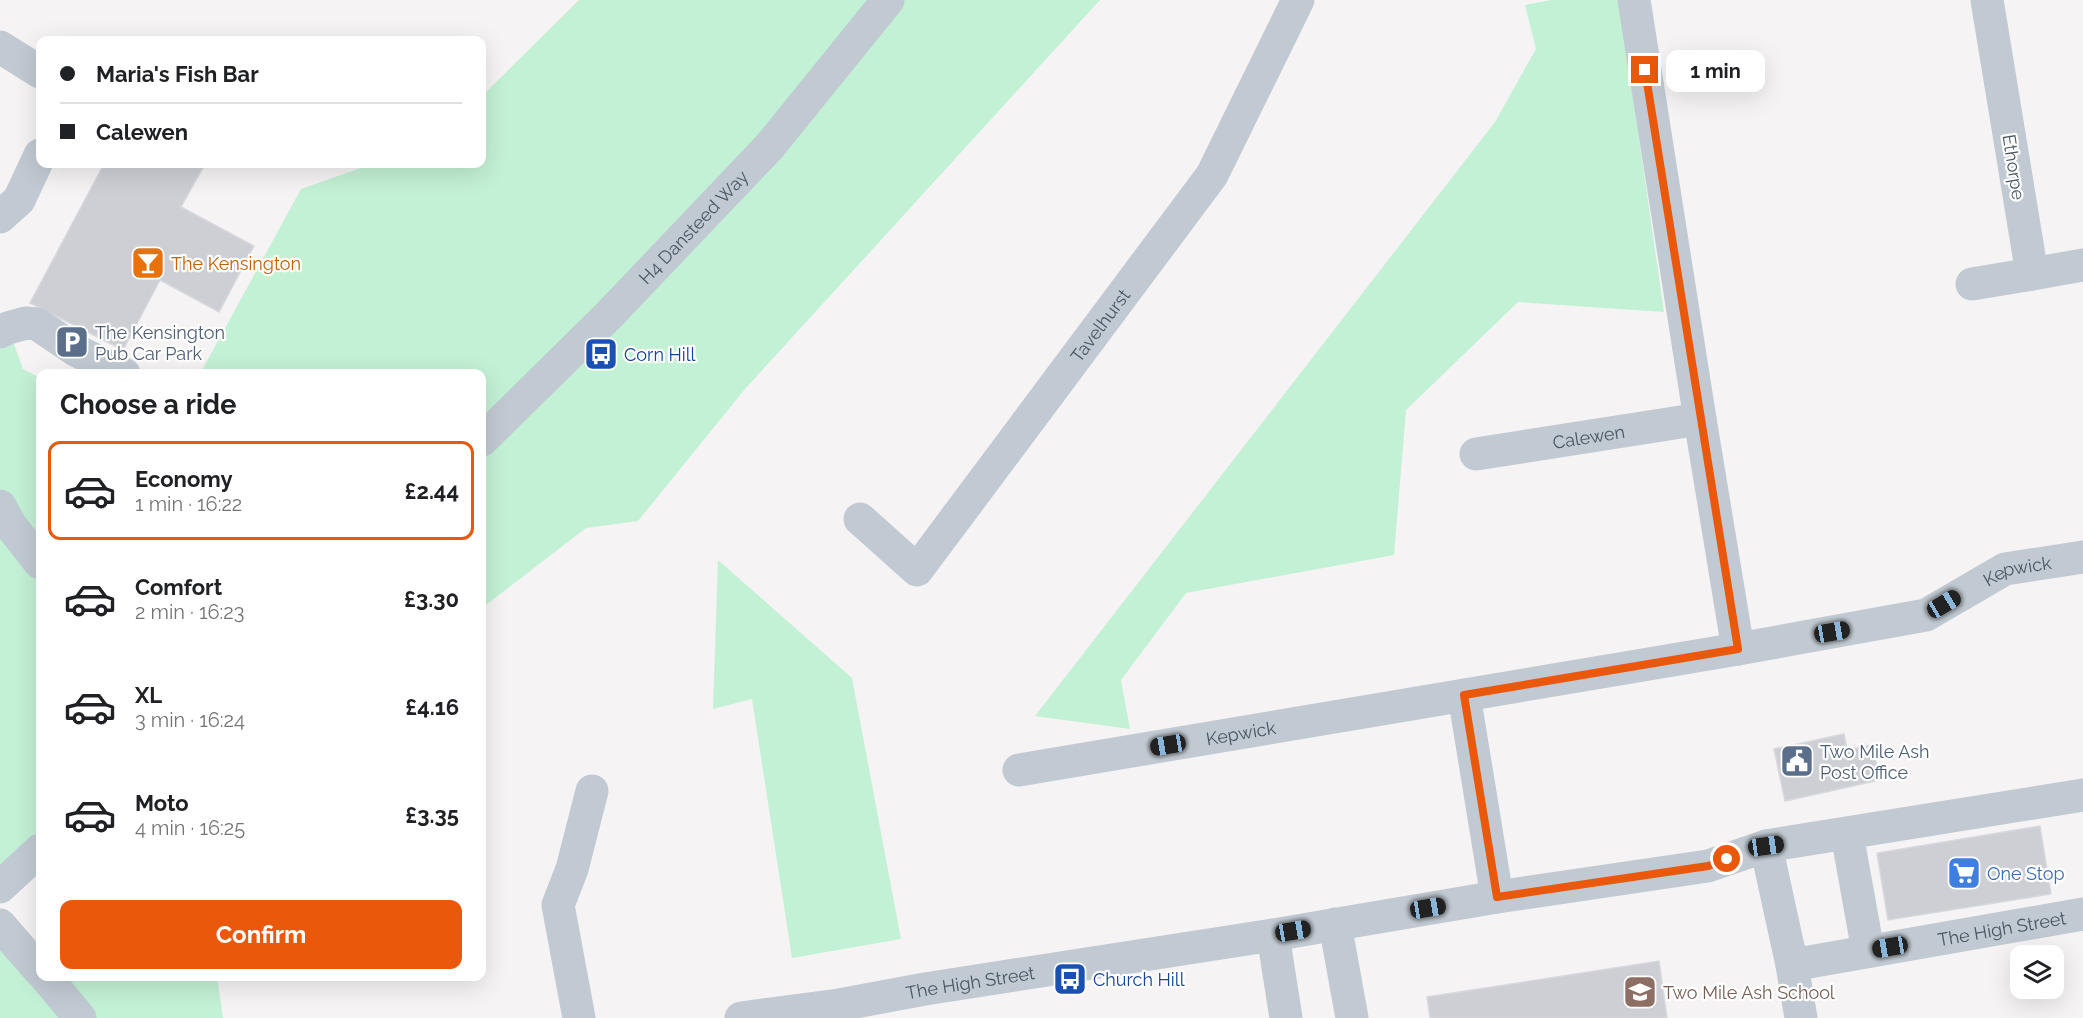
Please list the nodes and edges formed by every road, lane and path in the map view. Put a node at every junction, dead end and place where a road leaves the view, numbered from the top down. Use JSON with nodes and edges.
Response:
{"nodes":[{"id":1,"x":888,"y":0,"type":"edge"},
{"id":2,"x":1298,"y":0,"type":"edge"},
{"id":3,"x":1634,"y":0,"type":"edge"},
{"id":4,"x":1987,"y":0,"type":"edge"},
{"id":5,"x":0,"y":47,"type":"edge"},
{"id":6,"x":36,"y":70,"type":"edge"},
{"id":7,"x":36,"y":164,"type":"edge"},
{"id":8,"x":0,"y":217,"type":"edge"},
{"id":9,"x":2083,"y":265,"type":"edge"},
{"id":10,"x":2032,"y":274,"type":"junction"},
{"id":11,"x":1972,"y":284,"type":"dead end"},
{"id":12,"x":0,"y":333,"type":"edge"},
{"id":13,"x":114,"y":369,"type":"edge"},
{"id":14,"x":1700,"y":418,"type":"junction"},
{"id":15,"x":486,"y":436,"type":"edge"},
{"id":16,"x":1476,"y":454,"type":"dead end"},
{"id":17,"x":0,"y":506,"type":"edge"},
{"id":18,"x":860,"y":519,"type":"dead end"},
{"id":19,"x":2083,"y":557,"type":"edge"},
{"id":20,"x":36,"y":559,"type":"edge"},
{"id":21,"x":1738,"y":649,"type":"junction"},
{"id":22,"x":1464,"y":695,"type":"junction"},
{"id":23,"x":1019,"y":770,"type":"dead end"},
{"id":24,"x":592,"y":790,"type":"dead end"},
{"id":25,"x":2083,"y":795,"type":"edge"},
{"id":26,"x":1847,"y":834,"type":"junction"},
{"id":27,"x":1766,"y":846,"type":"junction"},
{"id":28,"x":33,"y":857,"type":"edge"},
{"id":29,"x":0,"y":887,"type":"edge"},
{"id":30,"x":1497,"y":897,"type":"junction"},
{"id":31,"x":2083,"y":914,"type":"edge"},
{"id":32,"x":1335,"y":924,"type":"junction"},
{"id":33,"x":0,"y":925,"type":"edge"},
{"id":34,"x":1273,"y":935,"type":"junction"},
{"id":35,"x":1868,"y":951,"type":"junction"},
{"id":36,"x":36,"y":966,"type":"edge"},
{"id":37,"x":1792,"y":966,"type":"junction"},
{"id":38,"x":51,"y":981,"type":"edge"},
{"id":39,"x":71,"y":998,"type":"edge"},
{"id":40,"x":839,"y":1012,"type":"edge"},
{"id":41,"x":579,"y":1018,"type":"edge"},
{"id":42,"x":741,"y":1018,"type":"edge"},
{"id":43,"x":1286,"y":1018,"type":"edge"},
{"id":44,"x":1352,"y":1018,"type":"edge"},
{"id":45,"x":1801,"y":1018,"type":"edge"}],
"edges":[{"from":1,"to":15,"type":"street","name":"H4 Dansteed Way"},
{"from":2,"to":18,"type":"street","name":"Tavelhurst"},
{"from":3,"to":14,"type":"street"},
{"from":4,"to":10,"type":"street","name":"Ethorpe"},
{"from":5,"to":6,"type":"street"},
{"from":7,"to":8,"type":"street"},
{"from":9,"to":10,"type":"street"},
{"from":10,"to":11,"type":"street"},
{"from":12,"to":13,"type":"street"},
{"from":14,"to":16,"type":"street","name":"Calewen"},
{"from":14,"to":21,"type":"street"},
{"from":17,"to":20,"type":"street"},
{"from":19,"to":21,"type":"street","name":"Kepwick"},
{"from":21,"to":22,"type":"street","name":"Kepwick"},
{"from":22,"to":23,"type":"street","name":"Kepwick"},
{"from":22,"to":30,"type":"street"},
{"from":24,"to":41,"type":"street"},
{"from":25,"to":26,"type":"street","name":"The High Street"},
{"from":26,"to":27,"type":"street","name":"The High Street"},
{"from":26,"to":35,"type":"street"},
{"from":27,"to":30,"type":"street","name":"The High Street"},
{"from":27,"to":37,"type":"street"},
{"from":28,"to":29,"type":"street"},
{"from":30,"to":32,"type":"street","name":"The High Street"},
{"from":31,"to":35,"type":"street","name":"The High Street"},
{"from":32,"to":34,"type":"street","name":"The High Street"},
{"from":32,"to":44,"type":"street"},
{"from":33,"to":36,"type":"street"},
{"from":34,"to":40,"type":"street","name":"The High Street"},
{"from":34,"to":43,"type":"street"},
{"from":35,"to":37,"type":"street","name":"The High Street"},
{"from":37,"to":45,"type":"street"},
{"from":38,"to":39,"type":"street"},
{"from":40,"to":42,"type":"street","name":"The High Street"}]}
